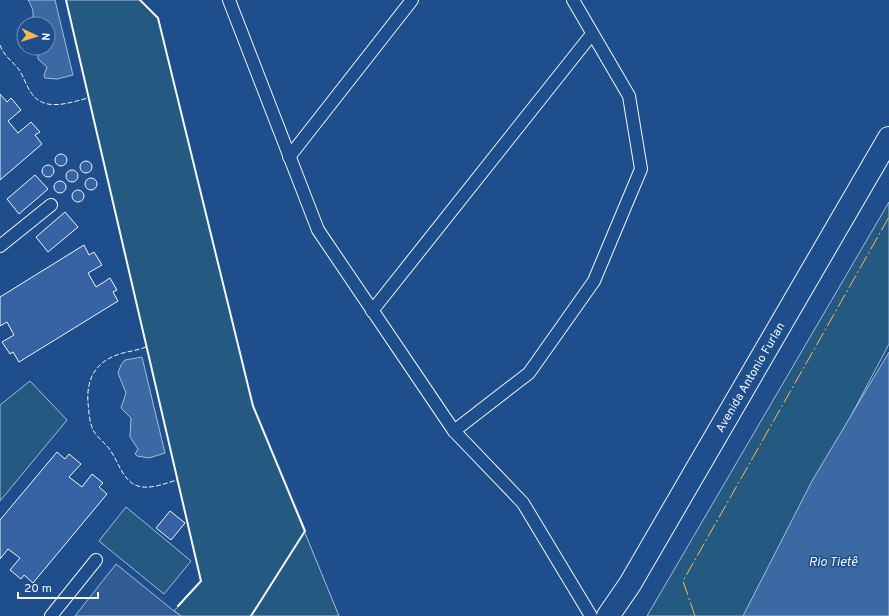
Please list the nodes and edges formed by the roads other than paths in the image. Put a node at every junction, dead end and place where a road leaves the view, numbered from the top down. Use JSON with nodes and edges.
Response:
{"nodes":[{"id":1,"x":229,"y":0,"type":"edge"},
{"id":2,"x":412,"y":0,"type":"edge"},
{"id":3,"x":573,"y":0,"type":"edge"},
{"id":4,"x":592,"y":34,"type":"junction"},
{"id":5,"x":889,"y":138,"type":"edge"},
{"id":6,"x":290,"y":157,"type":"junction"},
{"id":7,"x":51,"y":205,"type":"dead end"},
{"id":8,"x":0,"y":246,"type":"edge"},
{"id":9,"x":372,"y":311,"type":"junction"},
{"id":10,"x":454,"y":431,"type":"junction"},
{"id":11,"x":96,"y":560,"type":"dead end"},
{"id":12,"x":50,"y":616,"type":"edge"},
{"id":13,"x":590,"y":616,"type":"edge"},
{"id":14,"x":608,"y":616,"type":"edge"}],
"edges":[{"from":1,"to":6,"type":"lane"},
{"from":2,"to":6,"type":"lane"},
{"from":3,"to":4,"type":"lane"},
{"from":4,"to":9,"type":"lane"},
{"from":4,"to":10,"type":"lane"},
{"from":5,"to":14,"type":"main road","name":"Avenida Antonio Furlan"},
{"from":6,"to":9,"type":"lane"},
{"from":7,"to":8,"type":"lane"},
{"from":9,"to":10,"type":"lane"},
{"from":10,"to":13,"type":"lane"},
{"from":11,"to":12,"type":"lane"}]}
